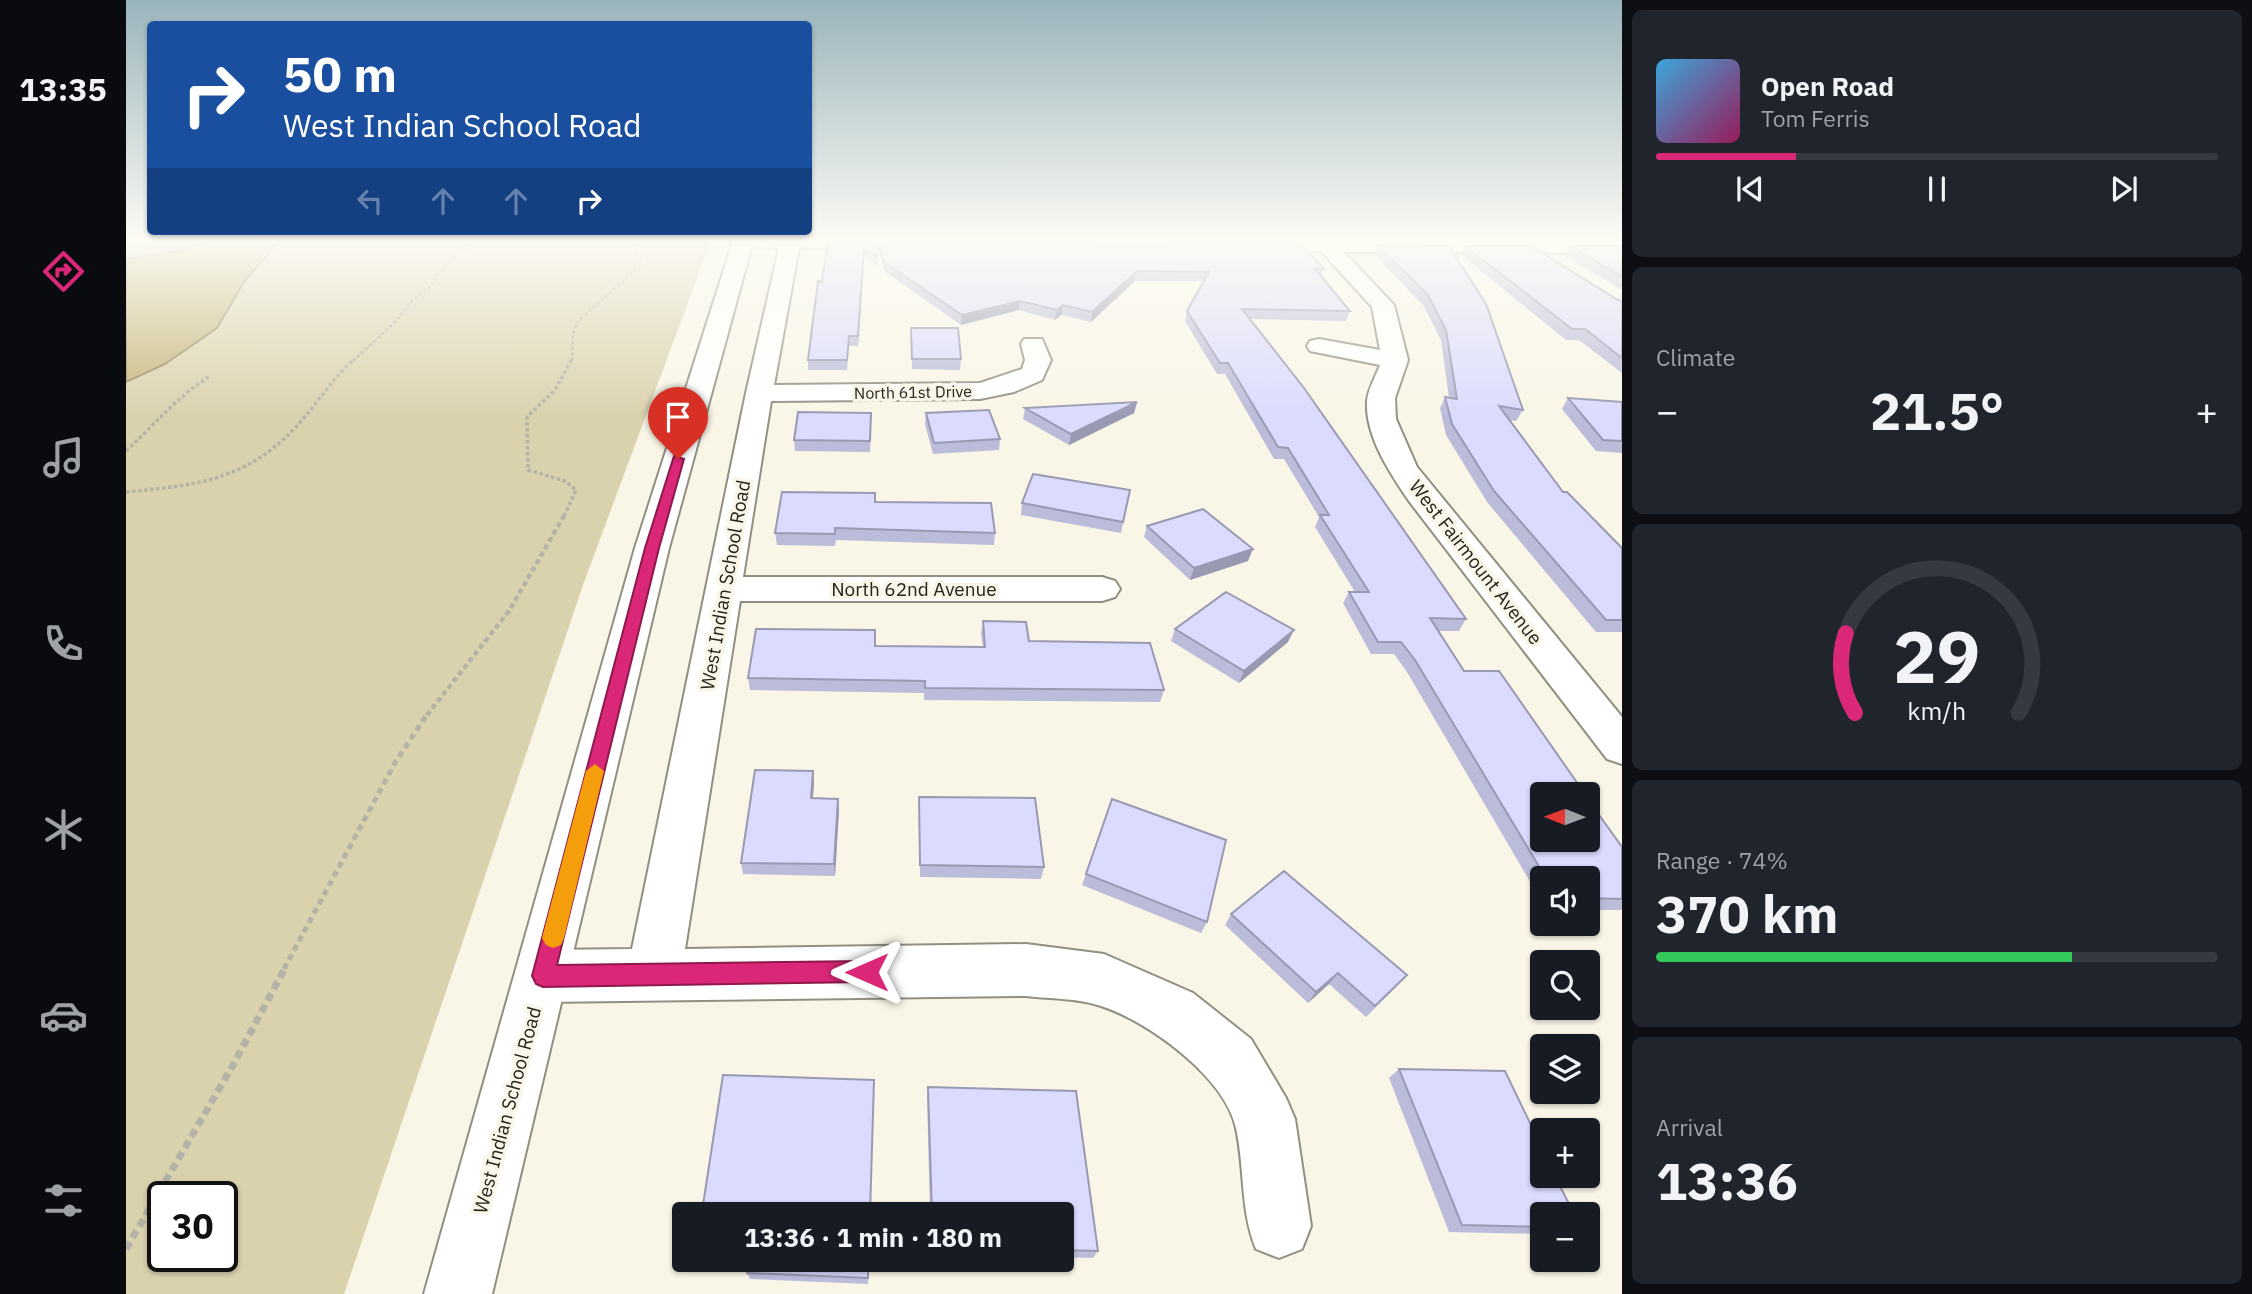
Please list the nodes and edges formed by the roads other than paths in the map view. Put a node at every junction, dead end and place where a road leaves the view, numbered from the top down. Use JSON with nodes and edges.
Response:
{"nodes":[{"id":1,"x":727,"y":298,"type":"edge"},
{"id":2,"x":778,"y":298,"type":"edge"},
{"id":3,"x":1378,"y":298,"type":"edge"},
{"id":4,"x":1033,"y":344,"type":"dead end"},
{"id":5,"x":1319,"y":346,"type":"dead end"},
{"id":6,"x":1395,"y":360,"type":"junction"},
{"id":7,"x":759,"y":393,"type":"junction"},
{"id":8,"x":726,"y":589,"type":"junction"},
{"id":9,"x":1102,"y":589,"type":"dead end"},
{"id":10,"x":1622,"y":747,"type":"edge"},
{"id":11,"x":654,"y":974,"type":"junction"},
{"id":12,"x":543,"y":976,"type":"junction"},
{"id":13,"x":1279,"y":1226,"type":"dead end"},
{"id":14,"x":458,"y":1294,"type":"edge"}],
"edges":[{"from":1,"to":12,"type":"street","name":"West Indian School Road"},
{"from":2,"to":7,"type":"street","name":"West Indian School Road"},
{"from":3,"to":6,"type":"street"},
{"from":4,"to":7,"type":"street","name":"North 61st Drive"},
{"from":5,"to":6,"type":"street"},
{"from":6,"to":10,"type":"street","name":"West Fairmount Avenue"},
{"from":7,"to":8,"type":"street","name":"West Indian School Road"},
{"from":8,"to":9,"type":"street","name":"North 62nd Avenue"},
{"from":8,"to":11,"type":"street","name":"West Indian School Road"},
{"from":11,"to":12,"type":"street"},
{"from":11,"to":13,"type":"street"},
{"from":12,"to":14,"type":"street","name":"West Indian School Road"}]}
